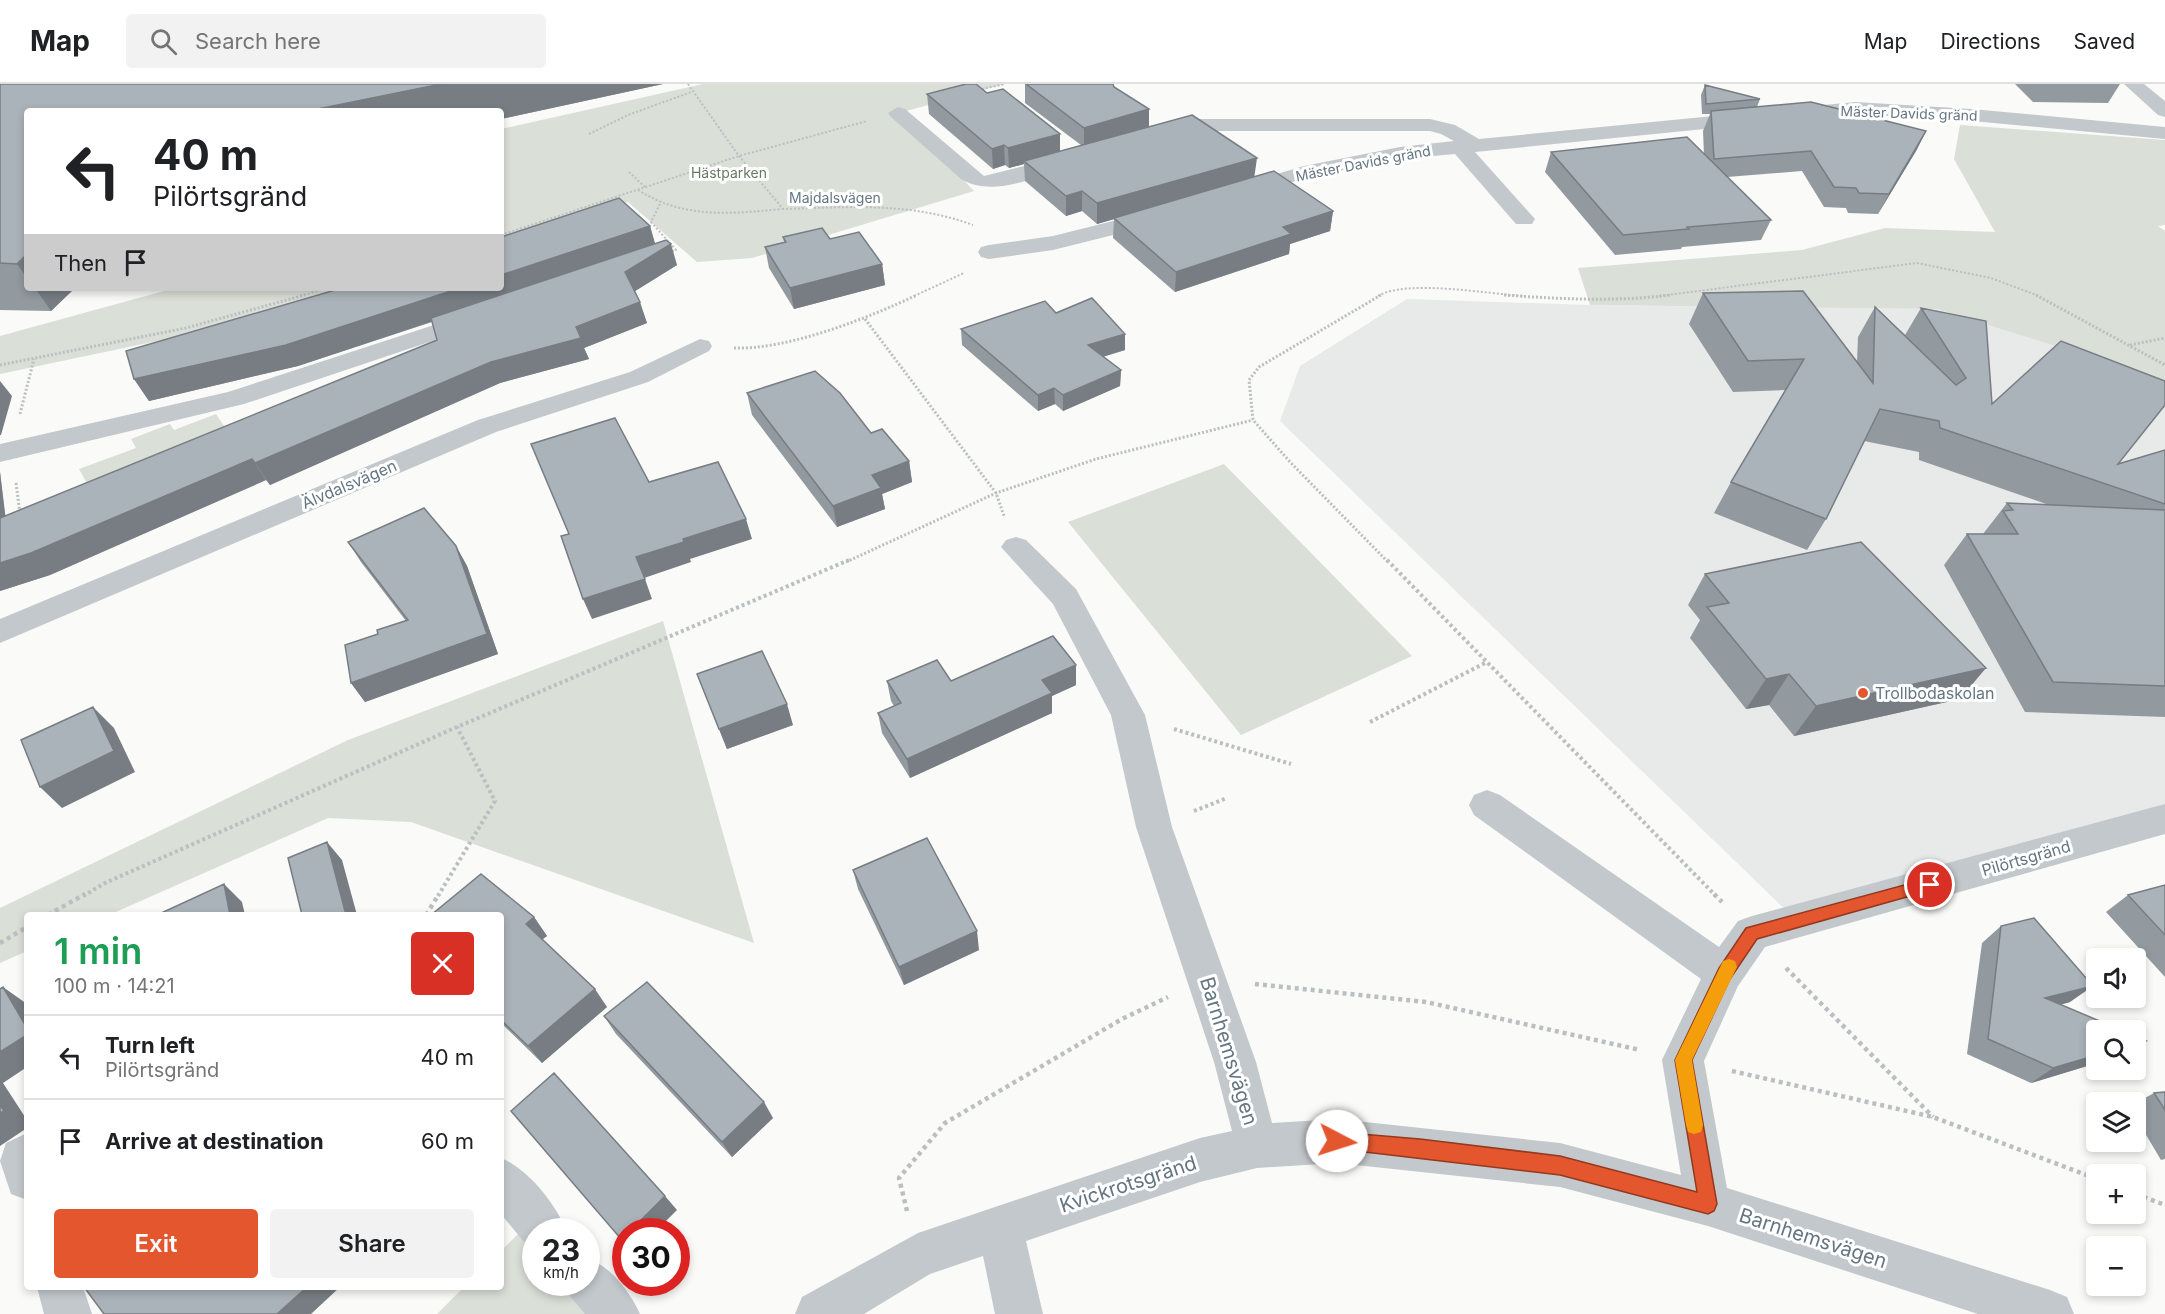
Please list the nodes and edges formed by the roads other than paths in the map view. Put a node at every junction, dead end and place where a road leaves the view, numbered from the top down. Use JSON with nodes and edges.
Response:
{"nodes":[{"id":1,"x":2133,"y":84,"type":"edge"},
{"id":2,"x":2165,"y":111,"type":"edge"},
{"id":3,"x":898,"y":113,"type":"road end"},
{"id":4,"x":1150,"y":129,"type":"edge"},
{"id":5,"x":2165,"y":133,"type":"edge"},
{"id":6,"x":1062,"y":143,"type":"edge"},
{"id":7,"x":1466,"y":145,"type":"junction"},
{"id":8,"x":1218,"y":199,"type":"edge"},
{"id":9,"x":1176,"y":212,"type":"edge"},
{"id":10,"x":1524,"y":219,"type":"dead end"},
{"id":11,"x":989,"y":252,"type":"road end"},
{"id":12,"x":495,"y":312,"type":"edge"},
{"id":13,"x":700,"y":346,"type":"road end"},
{"id":14,"x":5,"y":452,"type":"edge"},
{"id":15,"x":1016,"y":547,"type":"road end"},
{"id":16,"x":0,"y":632,"type":"edge"},
{"id":17,"x":1487,"y":805,"type":"dead end"},
{"id":18,"x":2165,"y":819,"type":"edge"},
{"id":19,"x":1724,"y":974,"type":"junction"},
{"id":20,"x":1257,"y":1146,"type":"junction"},
{"id":21,"x":504,"y":1184,"type":"edge"},
{"id":22,"x":1708,"y":1204,"type":"junction"},
{"id":23,"x":533,"y":1218,"type":"edge"},
{"id":24,"x":1000,"y":1227,"type":"junction"},
{"id":25,"x":600,"y":1296,"type":"edge"},
{"id":26,"x":616,"y":1314,"type":"edge"},
{"id":27,"x":819,"y":1314,"type":"edge"},
{"id":28,"x":1019,"y":1314,"type":"edge"},
{"id":29,"x":2050,"y":1314,"type":"edge"}],
"edges":[{"from":1,"to":2,"type":"street"},
{"from":3,"to":6,"type":"street"},
{"from":4,"to":7,"type":"street","name":"Mäster Davids gränd"},
{"from":5,"to":7,"type":"street","name":"Mäster Davids gränd"},
{"from":7,"to":8,"type":"street","name":"Mäster Davids gränd"},
{"from":7,"to":10,"type":"street","name":"Mäster Davids gränd"},
{"from":9,"to":11,"type":"street"},
{"from":12,"to":14,"type":"street"},
{"from":13,"to":16,"type":"street","name":"Älvdalsvägen"},
{"from":15,"to":20,"type":"street","name":"Barnhemsvägen"},
{"from":17,"to":19,"type":"street"},
{"from":18,"to":19,"type":"street","name":"Pilörtsgränd"},
{"from":19,"to":22,"type":"street"},
{"from":20,"to":22,"type":"street","name":"Barnhemsvägen"},
{"from":20,"to":24,"type":"street","name":"Kvickrotsgränd"},
{"from":21,"to":23,"type":"street"},
{"from":22,"to":29,"type":"street","name":"Barnhemsvägen"},
{"from":24,"to":27,"type":"street","name":"Kvickrotsgränd"},
{"from":24,"to":28,"type":"street"},
{"from":25,"to":26,"type":"street"}]}
